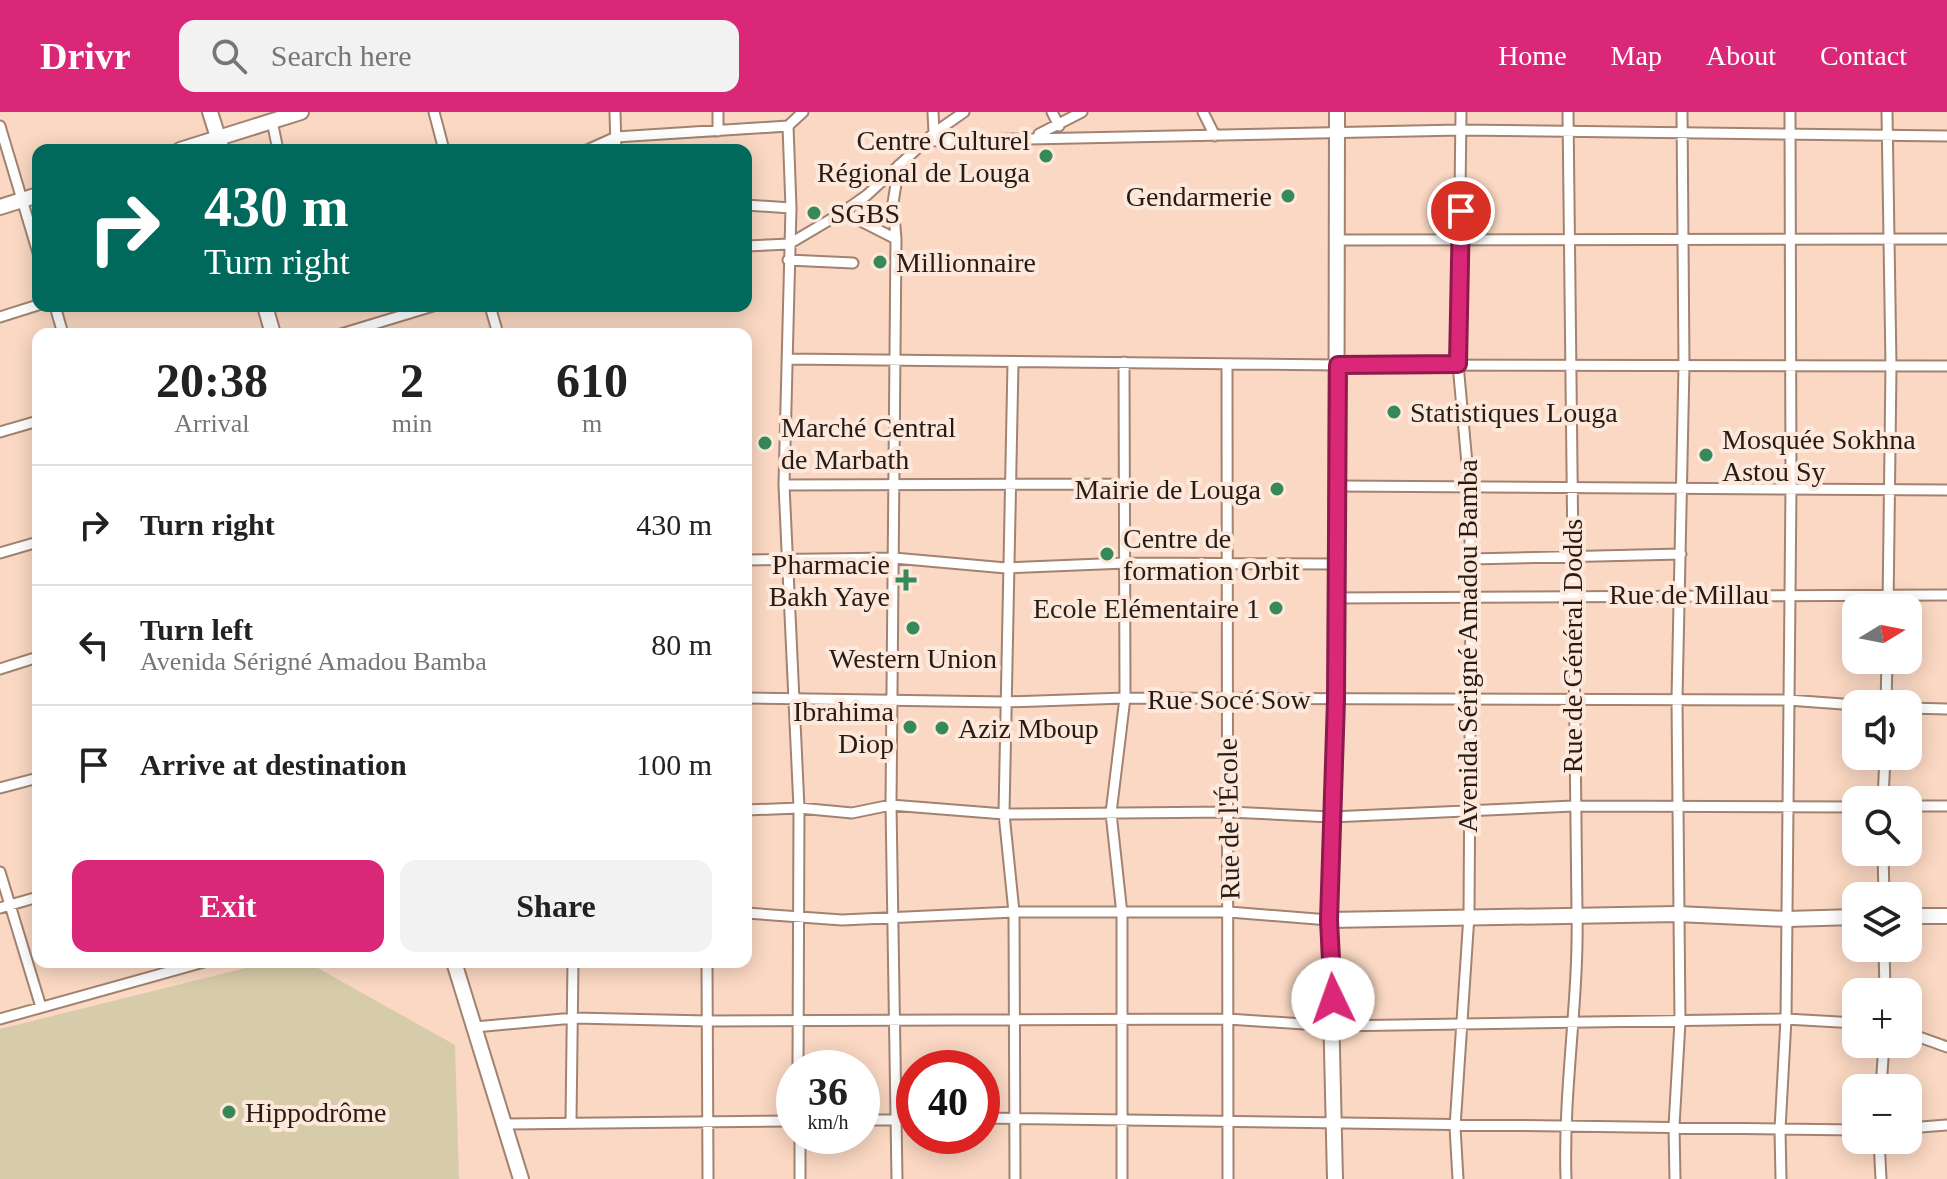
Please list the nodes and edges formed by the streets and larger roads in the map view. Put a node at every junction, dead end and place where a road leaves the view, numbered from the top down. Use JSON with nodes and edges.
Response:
{"nodes":[{"id":1,"x":210,"y":112,"type":"edge"},
{"id":2,"x":301,"y":112,"type":"edge"},
{"id":3,"x":434,"y":112,"type":"edge"},
{"id":4,"x":615,"y":112,"type":"edge"},
{"id":5,"x":718,"y":112,"type":"edge"},
{"id":6,"x":803,"y":112,"type":"edge"},
{"id":7,"x":933,"y":112,"type":"edge"},
{"id":8,"x":964,"y":112,"type":"edge"},
{"id":9,"x":1052,"y":112,"type":"edge"},
{"id":10,"x":1082,"y":112,"type":"edge"},
{"id":11,"x":1461,"y":112,"type":"edge"},
{"id":12,"x":1568,"y":112,"type":"edge"},
{"id":13,"x":1682,"y":112,"type":"edge"},
{"id":14,"x":1790,"y":112,"type":"edge"},
{"id":15,"x":1887,"y":112,"type":"edge"},
{"id":16,"x":1207,"y":113,"type":"edge"},
{"id":17,"x":1335,"y":114,"type":"edge"},
{"id":18,"x":272,"y":121,"type":"junction"},
{"id":19,"x":0,"y":126,"type":"edge"},
{"id":20,"x":788,"y":126,"type":"junction"},
{"id":21,"x":1059,"y":126,"type":"junction"},
{"id":22,"x":1460,"y":130,"type":"junction"},
{"id":23,"x":718,"y":131,"type":"junction"},
{"id":24,"x":1568,"y":132,"type":"junction"},
{"id":25,"x":1337,"y":134,"type":"junction"},
{"id":26,"x":1682,"y":135,"type":"junction"},
{"id":27,"x":1789,"y":135,"type":"junction"},
{"id":28,"x":1215,"y":136,"type":"junction"},
{"id":29,"x":1887,"y":136,"type":"junction"},
{"id":30,"x":1947,"y":136,"type":"edge"},
{"id":31,"x":616,"y":137,"type":"junction"},
{"id":32,"x":930,"y":137,"type":"junction"},
{"id":33,"x":1033,"y":137,"type":"junction"},
{"id":34,"x":220,"y":144,"type":"edge"},
{"id":35,"x":277,"y":144,"type":"edge"},
{"id":36,"x":442,"y":144,"type":"edge"},
{"id":37,"x":600,"y":144,"type":"edge"},
{"id":38,"x":616,"y":144,"type":"edge"},
{"id":39,"x":899,"y":165,"type":"junction"},
{"id":40,"x":32,"y":197,"type":"edge"},
{"id":41,"x":21,"y":200,"type":"junction"},
{"id":42,"x":752,"y":205,"type":"edge"},
{"id":43,"x":0,"y":207,"type":"edge"},
{"id":44,"x":791,"y":208,"type":"junction"},
{"id":45,"x":843,"y":212,"type":"junction"},
{"id":46,"x":32,"y":234,"type":"edge"},
{"id":47,"x":1568,"y":237,"type":"junction"},
{"id":48,"x":1461,"y":238,"type":"junction"},
{"id":49,"x":1788,"y":238,"type":"junction"},
{"id":50,"x":896,"y":239,"type":"junction"},
{"id":51,"x":1681,"y":239,"type":"junction"},
{"id":52,"x":1890,"y":239,"type":"junction"},
{"id":53,"x":1947,"y":239,"type":"edge"},
{"id":54,"x":1336,"y":240,"type":"junction"},
{"id":55,"x":789,"y":244,"type":"junction"},
{"id":56,"x":752,"y":246,"type":"edge"},
{"id":57,"x":788,"y":260,"type":"junction"},
{"id":58,"x":853,"y":263,"type":"dead end"},
{"id":59,"x":32,"y":307,"type":"edge"},
{"id":60,"x":413,"y":312,"type":"edge"},
{"id":61,"x":0,"y":317,"type":"edge"},
{"id":62,"x":361,"y":328,"type":"edge"},
{"id":63,"x":787,"y":359,"type":"junction"},
{"id":64,"x":895,"y":360,"type":"junction"},
{"id":65,"x":1124,"y":362,"type":"junction"},
{"id":66,"x":1013,"y":363,"type":"junction"},
{"id":67,"x":1227,"y":364,"type":"junction"},
{"id":68,"x":1458,"y":364,"type":"junction"},
{"id":69,"x":1790,"y":364,"type":"junction"},
{"id":70,"x":1338,"y":365,"type":"junction"},
{"id":71,"x":1568,"y":365,"type":"junction"},
{"id":72,"x":1684,"y":366,"type":"junction"},
{"id":73,"x":1891,"y":366,"type":"junction"},
{"id":74,"x":1947,"y":366,"type":"edge"},
{"id":75,"x":32,"y":423,"type":"edge"},
{"id":76,"x":0,"y":432,"type":"edge"},
{"id":77,"x":1013,"y":483,"type":"junction"},
{"id":78,"x":894,"y":484,"type":"junction"},
{"id":79,"x":1123,"y":484,"type":"junction"},
{"id":80,"x":784,"y":485,"type":"junction"},
{"id":81,"x":1571,"y":485,"type":"junction"},
{"id":82,"x":1338,"y":486,"type":"junction"},
{"id":83,"x":1469,"y":486,"type":"junction"},
{"id":84,"x":1682,"y":487,"type":"junction"},
{"id":85,"x":1791,"y":487,"type":"junction"},
{"id":86,"x":1889,"y":490,"type":"junction"},
{"id":87,"x":1947,"y":490,"type":"edge"},
{"id":88,"x":32,"y":544,"type":"edge"},
{"id":89,"x":0,"y":553,"type":"edge"},
{"id":90,"x":1681,"y":554,"type":"junction"},
{"id":91,"x":894,"y":558,"type":"junction"},
{"id":92,"x":1470,"y":559,"type":"junction"},
{"id":93,"x":1574,"y":559,"type":"junction"},
{"id":94,"x":752,"y":560,"type":"edge"},
{"id":95,"x":786,"y":561,"type":"junction"},
{"id":96,"x":1224,"y":562,"type":"junction"},
{"id":97,"x":1125,"y":563,"type":"junction"},
{"id":98,"x":1336,"y":564,"type":"junction"},
{"id":99,"x":1006,"y":568,"type":"junction"},
{"id":100,"x":1471,"y":594,"type":"junction"},
{"id":101,"x":1788,"y":594,"type":"junction"},
{"id":102,"x":1889,"y":594,"type":"edge"},
{"id":103,"x":1573,"y":595,"type":"junction"},
{"id":104,"x":1682,"y":595,"type":"junction"},
{"id":105,"x":1842,"y":595,"type":"edge"},
{"id":106,"x":1922,"y":595,"type":"edge"},
{"id":107,"x":1947,"y":595,"type":"edge"},
{"id":108,"x":1334,"y":598,"type":"junction"},
{"id":109,"x":32,"y":659,"type":"edge"},
{"id":110,"x":0,"y":669,"type":"edge"},
{"id":111,"x":752,"y":698,"type":"edge"},
{"id":112,"x":795,"y":698,"type":"junction"},
{"id":113,"x":1125,"y":698,"type":"junction"},
{"id":114,"x":1226,"y":698,"type":"junction"},
{"id":115,"x":894,"y":699,"type":"junction"},
{"id":116,"x":1469,"y":699,"type":"junction"},
{"id":117,"x":1575,"y":699,"type":"junction"},
{"id":118,"x":1677,"y":699,"type":"junction"},
{"id":119,"x":1336,"y":700,"type":"junction"},
{"id":120,"x":1788,"y":700,"type":"junction"},
{"id":121,"x":1005,"y":702,"type":"junction"},
{"id":122,"x":1842,"y":704,"type":"edge"},
{"id":123,"x":1922,"y":708,"type":"edge"},
{"id":124,"x":1947,"y":709,"type":"edge"},
{"id":125,"x":32,"y":780,"type":"edge"},
{"id":126,"x":0,"y":788,"type":"edge"},
{"id":127,"x":891,"y":805,"type":"junction"},
{"id":128,"x":1677,"y":805,"type":"junction"},
{"id":129,"x":1573,"y":806,"type":"junction"},
{"id":130,"x":1922,"y":806,"type":"edge"},
{"id":131,"x":1947,"y":806,"type":"edge"},
{"id":132,"x":1788,"y":807,"type":"junction"},
{"id":133,"x":1842,"y":807,"type":"edge"},
{"id":134,"x":799,"y":808,"type":"junction"},
{"id":135,"x":1468,"y":808,"type":"junction"},
{"id":136,"x":752,"y":810,"type":"edge"},
{"id":137,"x":1229,"y":812,"type":"junction"},
{"id":138,"x":1111,"y":813,"type":"junction"},
{"id":139,"x":1004,"y":814,"type":"junction"},
{"id":140,"x":1331,"y":817,"type":"junction"},
{"id":141,"x":0,"y":872,"type":"edge"},
{"id":142,"x":32,"y":899,"type":"edge"},
{"id":143,"x":4,"y":907,"type":"edge"},
{"id":144,"x":1014,"y":912,"type":"junction"},
{"id":145,"x":1229,"y":912,"type":"junction"},
{"id":146,"x":752,"y":913,"type":"edge"},
{"id":147,"x":1122,"y":914,"type":"junction"},
{"id":148,"x":1677,"y":914,"type":"junction"},
{"id":149,"x":895,"y":915,"type":"junction"},
{"id":150,"x":1469,"y":915,"type":"junction"},
{"id":151,"x":1577,"y":916,"type":"junction"},
{"id":152,"x":1922,"y":916,"type":"edge"},
{"id":153,"x":1947,"y":916,"type":"edge"},
{"id":154,"x":797,"y":917,"type":"junction"},
{"id":155,"x":1842,"y":917,"type":"edge"},
{"id":156,"x":1787,"y":919,"type":"junction"},
{"id":157,"x":1329,"y":920,"type":"junction"},
{"id":158,"x":182,"y":968,"type":"edge"},
{"id":159,"x":456,"y":968,"type":"edge"},
{"id":160,"x":573,"y":968,"type":"edge"},
{"id":161,"x":707,"y":968,"type":"edge"},
{"id":162,"x":41,"y":1007,"type":"junction"},
{"id":163,"x":574,"y":1018,"type":"junction"},
{"id":164,"x":1015,"y":1018,"type":"junction"},
{"id":165,"x":0,"y":1019,"type":"edge"},
{"id":166,"x":896,"y":1019,"type":"junction"},
{"id":167,"x":1228,"y":1019,"type":"junction"},
{"id":168,"x":1786,"y":1019,"type":"junction"},
{"id":169,"x":707,"y":1021,"type":"junction"},
{"id":170,"x":796,"y":1021,"type":"junction"},
{"id":171,"x":1122,"y":1021,"type":"junction"},
{"id":172,"x":1462,"y":1021,"type":"junction"},
{"id":173,"x":1680,"y":1022,"type":"junction"},
{"id":174,"x":1842,"y":1022,"type":"edge"},
{"id":175,"x":1570,"y":1025,"type":"junction"},
{"id":176,"x":1334,"y":1026,"type":"junction"},
{"id":177,"x":475,"y":1027,"type":"junction"},
{"id":178,"x":1922,"y":1038,"type":"edge"},
{"id":179,"x":1947,"y":1047,"type":"edge"},
{"id":180,"x":797,"y":1050,"type":"edge"},
{"id":181,"x":896,"y":1050,"type":"edge"},
{"id":182,"x":1000,"y":1118,"type":"edge"},
{"id":183,"x":1015,"y":1118,"type":"junction"},
{"id":184,"x":708,"y":1119,"type":"junction"},
{"id":185,"x":880,"y":1120,"type":"edge"},
{"id":186,"x":896,"y":1120,"type":"edge"},
{"id":187,"x":1122,"y":1120,"type":"junction"},
{"id":188,"x":1227,"y":1120,"type":"junction"},
{"id":189,"x":571,"y":1121,"type":"junction"},
{"id":190,"x":776,"y":1121,"type":"edge"},
{"id":191,"x":503,"y":1124,"type":"junction"},
{"id":192,"x":1333,"y":1124,"type":"junction"},
{"id":193,"x":1947,"y":1125,"type":"edge"},
{"id":194,"x":1674,"y":1126,"type":"junction"},
{"id":195,"x":1455,"y":1127,"type":"junction"},
{"id":196,"x":1922,"y":1127,"type":"edge"},
{"id":197,"x":1564,"y":1129,"type":"junction"},
{"id":198,"x":1780,"y":1129,"type":"junction"},
{"id":199,"x":1842,"y":1130,"type":"edge"},
{"id":200,"x":800,"y":1154,"type":"edge"},
{"id":201,"x":897,"y":1154,"type":"edge"},
{"id":202,"x":1880,"y":1154,"type":"edge"},
{"id":203,"x":521,"y":1179,"type":"edge"},
{"id":204,"x":708,"y":1179,"type":"edge"},
{"id":205,"x":800,"y":1179,"type":"edge"},
{"id":206,"x":897,"y":1179,"type":"edge"},
{"id":207,"x":1015,"y":1179,"type":"edge"},
{"id":208,"x":1122,"y":1179,"type":"edge"},
{"id":209,"x":1228,"y":1179,"type":"edge"},
{"id":210,"x":1335,"y":1179,"type":"edge"},
{"id":211,"x":1458,"y":1179,"type":"edge"},
{"id":212,"x":1566,"y":1179,"type":"edge"},
{"id":213,"x":1675,"y":1179,"type":"edge"},
{"id":214,"x":1781,"y":1179,"type":"edge"},
{"id":215,"x":1881,"y":1179,"type":"edge"}],
"edges":[{"from":1,"to":34,"type":"street"},
{"from":2,"to":18,"type":"street"},
{"from":3,"to":36,"type":"street"},
{"from":4,"to":31,"type":"street"},
{"from":5,"to":23,"type":"street"},
{"from":6,"to":20,"type":"street"},
{"from":7,"to":32,"type":"street"},
{"from":8,"to":32,"type":"street"},
{"from":9,"to":21,"type":"street"},
{"from":10,"to":21,"type":"street"},
{"from":11,"to":22,"type":"street","name":"Avenida Sérigné Amadou Bamba"},
{"from":12,"to":24,"type":"street","name":"Rue de Général Dodds"},
{"from":13,"to":26,"type":"street"},
{"from":14,"to":27,"type":"street"},
{"from":15,"to":29,"type":"street"},
{"from":16,"to":28,"type":"street"},
{"from":17,"to":25,"type":"street"},
{"from":18,"to":34,"type":"street"},
{"from":18,"to":35,"type":"street"},
{"from":19,"to":41,"type":"street"},
{"from":20,"to":23,"type":"street"},
{"from":20,"to":44,"type":"street"},
{"from":21,"to":33,"type":"street"},
{"from":22,"to":24,"type":"street"},
{"from":22,"to":25,"type":"street"},
{"from":22,"to":48,"type":"street","name":"Avenida Sérigné Amadou Bamba"},
{"from":23,"to":31,"type":"street"},
{"from":24,"to":26,"type":"street"},
{"from":24,"to":47,"type":"street","name":"Rue de Général Dodds"},
{"from":25,"to":28,"type":"street"},
{"from":25,"to":54,"type":"street"},
{"from":26,"to":27,"type":"street"},
{"from":26,"to":51,"type":"street"},
{"from":27,"to":29,"type":"street"},
{"from":27,"to":49,"type":"street"},
{"from":28,"to":33,"type":"street"},
{"from":29,"to":30,"type":"street"},
{"from":29,"to":52,"type":"street"},
{"from":31,"to":37,"type":"street"},
{"from":31,"to":38,"type":"street"},
{"from":32,"to":33,"type":"street"},
{"from":32,"to":39,"type":"street"},
{"from":39,"to":45,"type":"street"},
{"from":39,"to":50,"type":"street"},
{"from":40,"to":41,"type":"street"},
{"from":41,"to":43,"type":"street"},
{"from":41,"to":46,"type":"street"},
{"from":42,"to":44,"type":"street"},
{"from":44,"to":55,"type":"street"},
{"from":45,"to":50,"type":"street"},
{"from":45,"to":55,"type":"street"},
{"from":47,"to":48,"type":"street"},
{"from":47,"to":51,"type":"street"},
{"from":47,"to":71,"type":"street","name":"Rue de Général Dodds"},
{"from":48,"to":54,"type":"street"},
{"from":48,"to":68,"type":"street","name":"Avenida Sérigné Amadou Bamba"},
{"from":49,"to":51,"type":"street"},
{"from":49,"to":52,"type":"street"},
{"from":49,"to":69,"type":"street"},
{"from":50,"to":64,"type":"street"},
{"from":51,"to":72,"type":"street"},
{"from":52,"to":53,"type":"street"},
{"from":52,"to":73,"type":"street"},
{"from":54,"to":70,"type":"street"},
{"from":55,"to":56,"type":"street"},
{"from":55,"to":57,"type":"street"},
{"from":57,"to":58,"type":"street"},
{"from":57,"to":63,"type":"street"},
{"from":59,"to":61,"type":"street"},
{"from":60,"to":62,"type":"street"},
{"from":63,"to":64,"type":"street"},
{"from":63,"to":80,"type":"street"},
{"from":64,"to":66,"type":"street"},
{"from":64,"to":78,"type":"street"},
{"from":65,"to":66,"type":"street"},
{"from":65,"to":67,"type":"street"},
{"from":65,"to":79,"type":"street"},
{"from":66,"to":77,"type":"street"},
{"from":67,"to":70,"type":"street"},
{"from":67,"to":96,"type":"street","name":"Rue de l'École"},
{"from":68,"to":70,"type":"street"},
{"from":68,"to":71,"type":"street"},
{"from":68,"to":83,"type":"street","name":"Avenida Sérigné Amadou Bamba"},
{"from":69,"to":72,"type":"street"},
{"from":69,"to":73,"type":"street"},
{"from":69,"to":85,"type":"street"},
{"from":70,"to":82,"type":"street"},
{"from":71,"to":72,"type":"street"},
{"from":71,"to":81,"type":"street","name":"Rue de Général Dodds"},
{"from":72,"to":84,"type":"street"},
{"from":73,"to":74,"type":"street"},
{"from":73,"to":86,"type":"street"},
{"from":75,"to":76,"type":"street"},
{"from":77,"to":78,"type":"street"},
{"from":77,"to":79,"type":"street"},
{"from":77,"to":99,"type":"street"},
{"from":78,"to":80,"type":"street"},
{"from":78,"to":91,"type":"street"},
{"from":79,"to":97,"type":"street"},
{"from":80,"to":95,"type":"street"},
{"from":81,"to":83,"type":"street"},
{"from":81,"to":84,"type":"street"},
{"from":81,"to":93,"type":"street","name":"Rue de Général Dodds"},
{"from":82,"to":83,"type":"street"},
{"from":82,"to":98,"type":"street"},
{"from":83,"to":92,"type":"street","name":"Avenida Sérigné Amadou Bamba"},
{"from":84,"to":85,"type":"street"},
{"from":84,"to":90,"type":"street"},
{"from":85,"to":86,"type":"street"},
{"from":85,"to":101,"type":"street"},
{"from":86,"to":87,"type":"street"},
{"from":86,"to":102,"type":"street"},
{"from":88,"to":89,"type":"street"},
{"from":90,"to":93,"type":"street"},
{"from":90,"to":104,"type":"street"},
{"from":91,"to":95,"type":"street"},
{"from":91,"to":99,"type":"street"},
{"from":91,"to":115,"type":"street"},
{"from":92,"to":93,"type":"street"},
{"from":92,"to":100,"type":"street","name":"Avenida Sérigné Amadou Bamba"},
{"from":93,"to":103,"type":"street","name":"Rue de Général Dodds"},
{"from":94,"to":95,"type":"street"},
{"from":95,"to":112,"type":"street"},
{"from":96,"to":97,"type":"street"},
{"from":96,"to":98,"type":"street"},
{"from":96,"to":114,"type":"street","name":"Rue de l'École"},
{"from":97,"to":99,"type":"street"},
{"from":97,"to":113,"type":"street"},
{"from":98,"to":108,"type":"street"},
{"from":99,"to":121,"type":"street"},
{"from":100,"to":103,"type":"street","name":"Rue de Millau"},
{"from":100,"to":108,"type":"street","name":"Rue de Millau"},
{"from":100,"to":116,"type":"street","name":"Avenida Sérigné Amadou Bamba"},
{"from":101,"to":104,"type":"street","name":"Rue de Millau"},
{"from":101,"to":105,"type":"street","name":"Rue de Millau"},
{"from":101,"to":120,"type":"street"},
{"from":103,"to":104,"type":"street","name":"Rue de Millau"},
{"from":103,"to":117,"type":"street","name":"Rue de Général Dodds"},
{"from":104,"to":118,"type":"street"},
{"from":106,"to":107,"type":"street","name":"Rue de Millau"},
{"from":108,"to":119,"type":"street"},
{"from":109,"to":110,"type":"street"},
{"from":111,"to":112,"type":"street","name":"Rue Socé Sow"},
{"from":112,"to":115,"type":"street","name":"Rue Socé Sow"},
{"from":112,"to":134,"type":"street"},
{"from":113,"to":114,"type":"street","name":"Rue Socé Sow"},
{"from":113,"to":121,"type":"street","name":"Rue Socé Sow"},
{"from":113,"to":138,"type":"street"},
{"from":114,"to":119,"type":"street","name":"Rue Socé Sow"},
{"from":114,"to":137,"type":"street","name":"Rue de l'École"},
{"from":115,"to":121,"type":"street","name":"Rue Socé Sow"},
{"from":115,"to":127,"type":"street"},
{"from":116,"to":117,"type":"street","name":"Rue Socé Sow"},
{"from":116,"to":119,"type":"street","name":"Rue Socé Sow"},
{"from":116,"to":135,"type":"street","name":"Avenida Sérigné Amadou Bamba"},
{"from":117,"to":118,"type":"street","name":"Rue Socé Sow"},
{"from":117,"to":129,"type":"street","name":"Rue de Général Dodds"},
{"from":118,"to":120,"type":"street","name":"Rue Socé Sow"},
{"from":118,"to":128,"type":"street"},
{"from":119,"to":140,"type":"street"},
{"from":120,"to":122,"type":"street","name":"Rue Socé Sow"},
{"from":120,"to":132,"type":"street"},
{"from":121,"to":139,"type":"street"},
{"from":123,"to":124,"type":"street"},
{"from":125,"to":126,"type":"street"},
{"from":127,"to":134,"type":"street"},
{"from":127,"to":139,"type":"street"},
{"from":127,"to":149,"type":"street"},
{"from":128,"to":129,"type":"street"},
{"from":128,"to":132,"type":"street"},
{"from":128,"to":148,"type":"street"},
{"from":129,"to":135,"type":"street"},
{"from":129,"to":151,"type":"street","name":"Rue de Général Dodds"},
{"from":130,"to":131,"type":"street"},
{"from":132,"to":133,"type":"street"},
{"from":132,"to":156,"type":"street"},
{"from":134,"to":136,"type":"street"},
{"from":134,"to":154,"type":"street"},
{"from":135,"to":140,"type":"street"},
{"from":135,"to":150,"type":"street","name":"Avenida Sérigné Amadou Bamba"},
{"from":137,"to":138,"type":"street"},
{"from":137,"to":140,"type":"street"},
{"from":137,"to":145,"type":"street","name":"Rue de l'École"},
{"from":138,"to":139,"type":"street"},
{"from":138,"to":147,"type":"street"},
{"from":139,"to":144,"type":"street"},
{"from":140,"to":157,"type":"street"},
{"from":141,"to":143,"type":"street"},
{"from":142,"to":143,"type":"street"},
{"from":143,"to":162,"type":"street"},
{"from":144,"to":147,"type":"street"},
{"from":144,"to":149,"type":"street"},
{"from":144,"to":164,"type":"street"},
{"from":145,"to":147,"type":"street"},
{"from":145,"to":157,"type":"street"},
{"from":145,"to":167,"type":"street","name":"Rue de l'École"},
{"from":146,"to":154,"type":"street"},
{"from":147,"to":171,"type":"street"},
{"from":148,"to":151,"type":"street"},
{"from":148,"to":156,"type":"street"},
{"from":148,"to":173,"type":"street"},
{"from":149,"to":154,"type":"street"},
{"from":149,"to":166,"type":"street"},
{"from":150,"to":151,"type":"street"},
{"from":150,"to":157,"type":"street"},
{"from":150,"to":172,"type":"street","name":"Avenida Sérigné Amadou Bamba"},
{"from":151,"to":175,"type":"street","name":"Rue de Général Dodds"},
{"from":152,"to":153,"type":"street"},
{"from":154,"to":170,"type":"street"},
{"from":155,"to":156,"type":"street"},
{"from":156,"to":168,"type":"street"},
{"from":157,"to":176,"type":"street"},
{"from":158,"to":162,"type":"street"},
{"from":159,"to":177,"type":"street"},
{"from":160,"to":163,"type":"street"},
{"from":161,"to":169,"type":"street"},
{"from":162,"to":165,"type":"street"},
{"from":163,"to":169,"type":"street"},
{"from":163,"to":177,"type":"street"},
{"from":163,"to":189,"type":"street"},
{"from":164,"to":166,"type":"street"},
{"from":164,"to":171,"type":"street"},
{"from":164,"to":183,"type":"street"},
{"from":166,"to":170,"type":"street"},
{"from":166,"to":181,"type":"street"},
{"from":167,"to":171,"type":"street"},
{"from":167,"to":176,"type":"street"},
{"from":167,"to":188,"type":"street","name":"Rue de l'École"},
{"from":168,"to":173,"type":"street"},
{"from":168,"to":174,"type":"street"},
{"from":168,"to":198,"type":"street"},
{"from":169,"to":170,"type":"street"},
{"from":169,"to":184,"type":"street"},
{"from":170,"to":180,"type":"street"},
{"from":171,"to":187,"type":"street"},
{"from":172,"to":175,"type":"street"},
{"from":172,"to":176,"type":"street"},
{"from":172,"to":195,"type":"street","name":"Avenida Sérigné Amadou Bamba"},
{"from":173,"to":175,"type":"street"},
{"from":173,"to":194,"type":"street"},
{"from":175,"to":197,"type":"street","name":"Rue de Général Dodds"},
{"from":176,"to":192,"type":"street"},
{"from":177,"to":191,"type":"street"},
{"from":178,"to":179,"type":"street"},
{"from":182,"to":183,"type":"street"},
{"from":183,"to":187,"type":"street"},
{"from":183,"to":207,"type":"street"},
{"from":184,"to":189,"type":"street"},
{"from":184,"to":190,"type":"street"},
{"from":184,"to":204,"type":"street"},
{"from":185,"to":186,"type":"street"},
{"from":187,"to":188,"type":"street"},
{"from":187,"to":208,"type":"street"},
{"from":188,"to":192,"type":"street"},
{"from":188,"to":209,"type":"street","name":"Rue de l'École"},
{"from":189,"to":191,"type":"street"},
{"from":191,"to":203,"type":"street"},
{"from":192,"to":195,"type":"street"},
{"from":192,"to":210,"type":"street"},
{"from":193,"to":196,"type":"street"},
{"from":194,"to":197,"type":"street"},
{"from":194,"to":198,"type":"street"},
{"from":194,"to":213,"type":"street"},
{"from":195,"to":197,"type":"street"},
{"from":195,"to":211,"type":"street","name":"Avenida Sérigné Amadou Bamba"},
{"from":197,"to":212,"type":"street","name":"Rue de Général Dodds"},
{"from":198,"to":199,"type":"street"},
{"from":198,"to":214,"type":"street"},
{"from":200,"to":205,"type":"street"},
{"from":201,"to":206,"type":"street"},
{"from":202,"to":215,"type":"street"}]}
